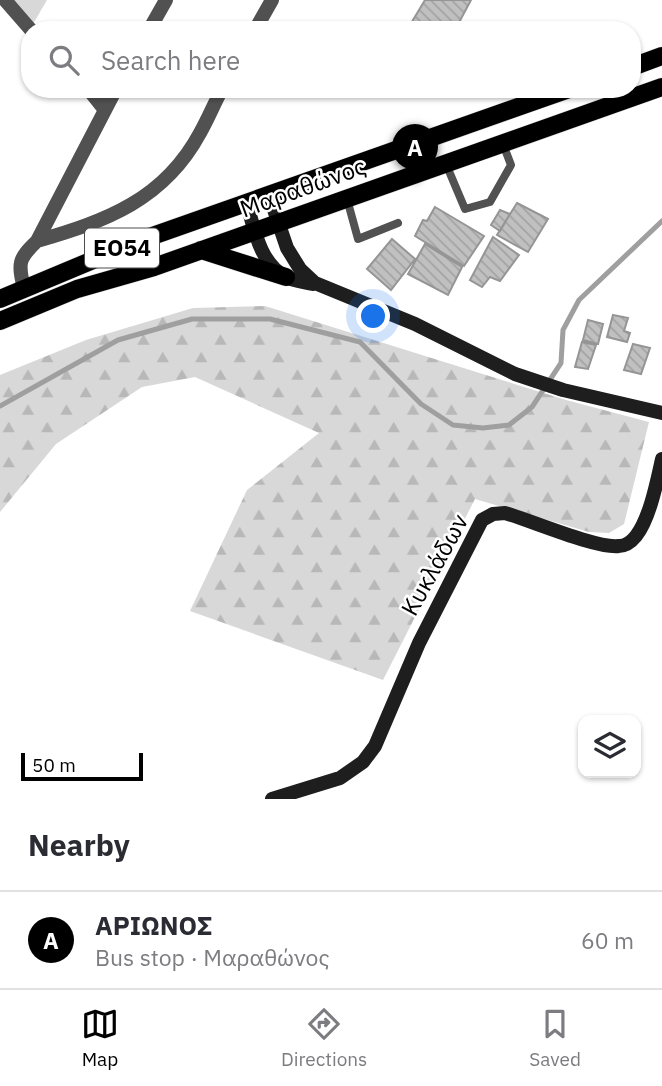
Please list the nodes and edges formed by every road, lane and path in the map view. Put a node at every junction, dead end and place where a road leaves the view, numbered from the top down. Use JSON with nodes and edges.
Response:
{"nodes":[{"id":1,"x":5,"y":0,"type":"edge"},
{"id":2,"x":166,"y":0,"type":"edge"},
{"id":3,"x":272,"y":0,"type":"edge"},
{"id":4,"x":23,"y":21,"type":"edge"},
{"id":5,"x":154,"y":21,"type":"edge"},
{"id":6,"x":260,"y":21,"type":"edge"},
{"id":7,"x":662,"y":57,"type":"edge"},
{"id":8,"x":641,"y":64,"type":"edge"},
{"id":9,"x":662,"y":87,"type":"edge"},
{"id":10,"x":641,"y":94,"type":"edge"},
{"id":11,"x":95,"y":98,"type":"edge"},
{"id":12,"x":111,"y":98,"type":"edge"},
{"id":13,"x":218,"y":98,"type":"edge"},
{"id":14,"x":544,"y":98,"type":"edge"},
{"id":15,"x":631,"y":98,"type":"edge"},
{"id":16,"x":104,"y":109,"type":"junction"},
{"id":17,"x":503,"y":143,"type":"junction"},
{"id":18,"x":446,"y":164,"type":"junction"},
{"id":19,"x":269,"y":195,"type":"junction"},
{"id":20,"x":347,"y":199,"type":"junction"},
{"id":21,"x":247,"y":204,"type":"junction"},
{"id":22,"x":278,"y":223,"type":"junction"},
{"id":23,"x":398,"y":223,"type":"dead end"},
{"id":24,"x":254,"y":232,"type":"junction"},
{"id":25,"x":37,"y":241,"type":"junction"},
{"id":26,"x":201,"y":250,"type":"junction"},
{"id":27,"x":286,"y":277,"type":"junction"},
{"id":28,"x":324,"y":287,"type":"junction"},
{"id":29,"x":24,"y":289,"type":"junction"},
{"id":30,"x":0,"y":299,"type":"edge"},
{"id":31,"x":0,"y":321,"type":"edge"},
{"id":32,"x":662,"y":413,"type":"edge"},
{"id":33,"x":662,"y":459,"type":"edge"},
{"id":34,"x":272,"y":799,"type":"edge"}],
"edges":[{"from":1,"to":4,"type":"street"},
{"from":2,"to":5,"type":"street"},
{"from":3,"to":6,"type":"street"},
{"from":7,"to":8,"type":"main road"},
{"from":9,"to":10,"type":"main road","name":"Μαραθώνος","number":"ΕΟ54"},
{"from":11,"to":16,"type":"street"},
{"from":12,"to":16,"type":"street"},
{"from":13,"to":25,"type":"street"},
{"from":14,"to":19,"type":"main road","name":"Μαραθώνος","number":"ΕΟ54"},
{"from":15,"to":17,"type":"main road","name":"Μαραθώνος","number":"ΕΟ54"},
{"from":16,"to":25,"type":"street"},
{"from":17,"to":18,"type":"main road","name":"Μαραθώνος","number":"ΕΟ54"},
{"from":17,"to":18,"type":"lane"},
{"from":18,"to":20,"type":"main road","name":"Μαραθώνος","number":"ΕΟ54"},
{"from":19,"to":21,"type":"main road","name":"Μαραθώνος","number":"ΕΟ54"},
{"from":19,"to":22,"type":"street"},
{"from":20,"to":22,"type":"main road","name":"Μαραθώνος","number":"ΕΟ54"},
{"from":20,"to":23,"type":"lane"},
{"from":21,"to":24,"type":"street"},
{"from":21,"to":29,"type":"main road","name":"Μαραθώνος","number":"ΕΟ54"},
{"from":22,"to":24,"type":"main road","name":"Μαραθώνος","number":"ΕΟ54"},
{"from":22,"to":28,"type":"street"},
{"from":24,"to":26,"type":"main road","name":"Μαραθώνος","number":"ΕΟ54"},
{"from":24,"to":27,"type":"street"},
{"from":25,"to":29,"type":"street"},
{"from":26,"to":27,"type":"main road"},
{"from":26,"to":31,"type":"main road","name":"Μαραθώνος","number":"ΕΟ54"},
{"from":27,"to":28,"type":"street"},
{"from":28,"to":32,"type":"street"},
{"from":29,"to":30,"type":"main road","name":"Μαραθώνος","number":"ΕΟ54"},
{"from":33,"to":34,"type":"street","name":"Κυκλάδων"}]}
